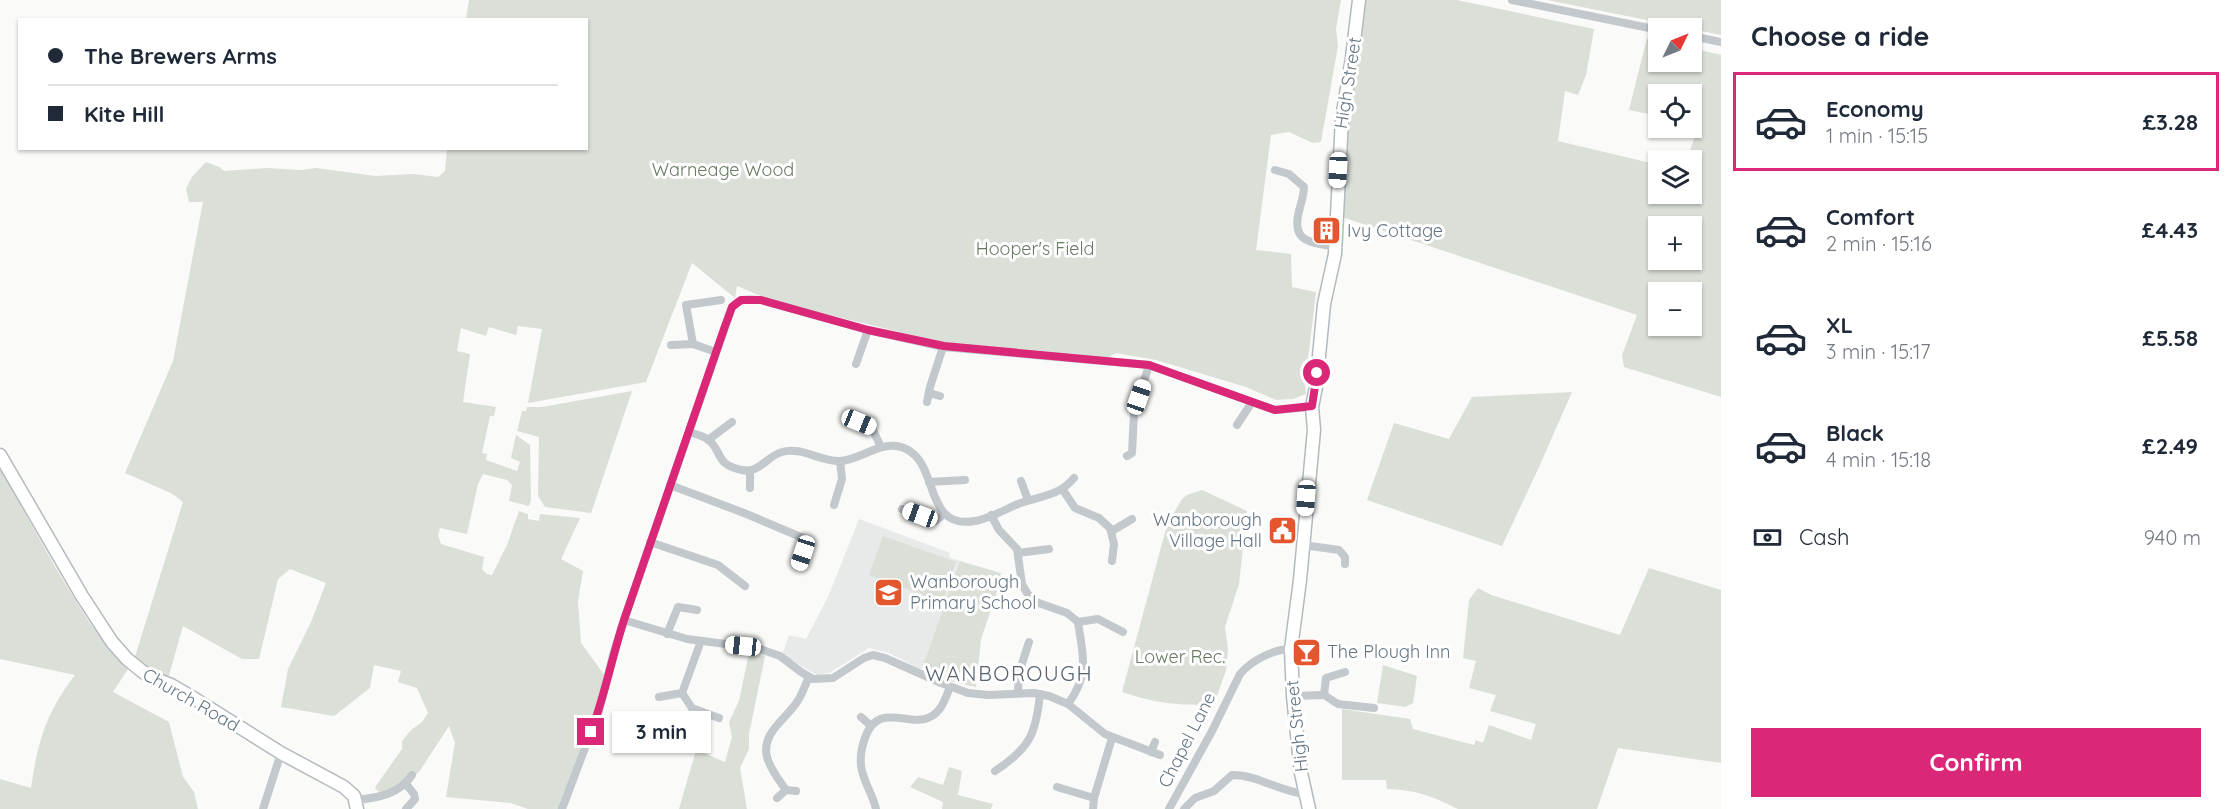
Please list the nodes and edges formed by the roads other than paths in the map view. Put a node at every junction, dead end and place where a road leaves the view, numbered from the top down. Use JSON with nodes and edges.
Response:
{"nodes":[{"id":1,"x":1359,"y":0,"type":"edge"},
{"id":2,"x":1512,"y":0,"type":"edge"},
{"id":3,"x":1648,"y":28,"type":"edge"},
{"id":4,"x":1702,"y":38,"type":"edge"},
{"id":5,"x":1721,"y":42,"type":"edge"},
{"id":6,"x":1275,"y":171,"type":"dead end"},
{"id":7,"x":1336,"y":247,"type":"junction"},
{"id":8,"x":721,"y":300,"type":"dead end"},
{"id":9,"x":868,"y":330,"type":"junction"},
{"id":10,"x":693,"y":344,"type":"junction"},
{"id":11,"x":671,"y":345,"type":"dead end"},
{"id":12,"x":944,"y":346,"type":"junction"},
{"id":13,"x":716,"y":352,"type":"junction"},
{"id":14,"x":856,"y":364,"type":"dead end"},
{"id":15,"x":1149,"y":365,"type":"junction"},
{"id":16,"x":940,"y":396,"type":"dead end"},
{"id":17,"x":1252,"y":402,"type":"junction"},
{"id":18,"x":1312,"y":406,"type":"junction"},
{"id":19,"x":848,"y":417,"type":"dead end"},
{"id":20,"x":732,"y":422,"type":"dead end"},
{"id":21,"x":1237,"y":425,"type":"dead end"},
{"id":22,"x":688,"y":432,"type":"junction"},
{"id":23,"x":708,"y":440,"type":"junction"},
{"id":24,"x":881,"y":447,"type":"junction"},
{"id":25,"x":0,"y":455,"type":"edge"},
{"id":26,"x":1127,"y":456,"type":"dead end"},
{"id":27,"x":840,"y":461,"type":"junction"},
{"id":28,"x":750,"y":471,"type":"junction"},
{"id":29,"x":1074,"y":478,"type":"dead end"},
{"id":30,"x":965,"y":480,"type":"dead end"},
{"id":31,"x":1021,"y":481,"type":"dead end"},
{"id":32,"x":929,"y":482,"type":"junction"},
{"id":33,"x":670,"y":485,"type":"junction"},
{"id":34,"x":750,"y":488,"type":"dead end"},
{"id":35,"x":1063,"y":490,"type":"junction"},
{"id":36,"x":1028,"y":500,"type":"junction"},
{"id":37,"x":834,"y":506,"type":"dead end"},
{"id":38,"x":902,"y":509,"type":"dead end"},
{"id":39,"x":944,"y":514,"type":"junction"},
{"id":40,"x":991,"y":515,"type":"junction"},
{"id":41,"x":1132,"y":519,"type":"dead end"},
{"id":42,"x":1112,"y":531,"type":"junction"},
{"id":43,"x":650,"y":542,"type":"junction"},
{"id":44,"x":1304,"y":545,"type":"junction"},
{"id":45,"x":1049,"y":549,"type":"dead end"},
{"id":46,"x":1018,"y":553,"type":"junction"},
{"id":47,"x":1112,"y":561,"type":"dead end"},
{"id":48,"x":1346,"y":564,"type":"dead end"},
{"id":49,"x":799,"y":566,"type":"dead end"},
{"id":50,"x":745,"y":586,"type":"dead end"},
{"id":51,"x":697,"y":610,"type":"dead end"},
{"id":52,"x":624,"y":620,"type":"junction"},
{"id":53,"x":1078,"y":622,"type":"junction"},
{"id":54,"x":1123,"y":632,"type":"dead end"},
{"id":55,"x":668,"y":634,"type":"junction"},
{"id":56,"x":701,"y":641,"type":"junction"},
{"id":57,"x":1025,"y":647,"type":"dead end"},
{"id":58,"x":1291,"y":649,"type":"junction"},
{"id":59,"x":1345,"y":672,"type":"dead end"},
{"id":60,"x":809,"y":677,"type":"junction"},
{"id":61,"x":950,"y":687,"type":"junction"},
{"id":62,"x":682,"y":693,"type":"junction"},
{"id":63,"x":1018,"y":693,"type":"junction"},
{"id":64,"x":1040,"y":694,"type":"junction"},
{"id":65,"x":1324,"y":695,"type":"junction"},
{"id":66,"x":1293,"y":696,"type":"junction"},
{"id":67,"x":659,"y":697,"type":"dead end"},
{"id":68,"x":1068,"y":704,"type":"junction"},
{"id":69,"x":1374,"y":708,"type":"dead end"},
{"id":70,"x":861,"y":717,"type":"dead end"},
{"id":71,"x":719,"y":718,"type":"dead end"},
{"id":72,"x":869,"y":729,"type":"junction"},
{"id":73,"x":1112,"y":738,"type":"junction"},
{"id":74,"x":1155,"y":742,"type":"dead end"},
{"id":75,"x":281,"y":753,"type":"junction"},
{"id":76,"x":995,"y":771,"type":"dead end"},
{"id":77,"x":412,"y":775,"type":"dead end"},
{"id":78,"x":406,"y":784,"type":"junction"},
{"id":79,"x":1058,"y":787,"type":"dead end"},
{"id":80,"x":786,"y":790,"type":"junction"},
{"id":81,"x":796,"y":791,"type":"dead end"},
{"id":82,"x":1305,"y":794,"type":"junction"},
{"id":83,"x":777,"y":798,"type":"dead end"},
{"id":84,"x":1094,"y":798,"type":"junction"},
{"id":85,"x":357,"y":805,"type":"edge"},
{"id":86,"x":263,"y":809,"type":"edge"},
{"id":87,"x":406,"y":809,"type":"edge"},
{"id":88,"x":562,"y":809,"type":"edge"},
{"id":89,"x":876,"y":809,"type":"edge"},
{"id":90,"x":1093,"y":809,"type":"edge"},
{"id":91,"x":1169,"y":809,"type":"edge"},
{"id":92,"x":1184,"y":809,"type":"edge"},
{"id":93,"x":1309,"y":809,"type":"edge"}],
"edges":[{"from":1,"to":7,"type":"street","name":"High Street"},
{"from":2,"to":3,"type":"street"},
{"from":4,"to":5,"type":"street"},
{"from":6,"to":7,"type":"street"},
{"from":7,"to":18,"type":"street","name":"High Street"},
{"from":8,"to":10,"type":"street"},
{"from":9,"to":12,"type":"street"},
{"from":9,"to":13,"type":"street"},
{"from":9,"to":14,"type":"street"},
{"from":10,"to":11,"type":"street"},
{"from":10,"to":13,"type":"street"},
{"from":12,"to":15,"type":"street"},
{"from":12,"to":16,"type":"street"},
{"from":13,"to":22,"type":"street"},
{"from":15,"to":17,"type":"street"},
{"from":15,"to":26,"type":"street"},
{"from":17,"to":18,"type":"street"},
{"from":17,"to":21,"type":"street"},
{"from":18,"to":44,"type":"street","name":"High Street"},
{"from":19,"to":24,"type":"street"},
{"from":20,"to":23,"type":"street"},
{"from":22,"to":23,"type":"street"},
{"from":22,"to":33,"type":"street"},
{"from":23,"to":28,"type":"street"},
{"from":24,"to":27,"type":"street"},
{"from":24,"to":32,"type":"street"},
{"from":25,"to":75,"type":"street","name":"Church Road"},
{"from":27,"to":28,"type":"street"},
{"from":27,"to":37,"type":"street"},
{"from":28,"to":34,"type":"street"},
{"from":29,"to":35,"type":"street"},
{"from":30,"to":32,"type":"street"},
{"from":31,"to":36,"type":"street"},
{"from":32,"to":39,"type":"street"},
{"from":33,"to":43,"type":"street"},
{"from":33,"to":49,"type":"street"},
{"from":35,"to":36,"type":"street"},
{"from":35,"to":42,"type":"street"},
{"from":36,"to":40,"type":"street"},
{"from":38,"to":39,"type":"street"},
{"from":39,"to":40,"type":"street"},
{"from":40,"to":46,"type":"street"},
{"from":41,"to":42,"type":"street"},
{"from":42,"to":47,"type":"street"},
{"from":43,"to":50,"type":"street"},
{"from":43,"to":52,"type":"street"},
{"from":44,"to":48,"type":"street"},
{"from":44,"to":58,"type":"street","name":"High Street"},
{"from":45,"to":46,"type":"street"},
{"from":46,"to":53,"type":"street"},
{"from":51,"to":55,"type":"street"},
{"from":52,"to":55,"type":"street"},
{"from":52,"to":88,"type":"street"},
{"from":53,"to":54,"type":"street"},
{"from":53,"to":68,"type":"street"},
{"from":55,"to":56,"type":"street"},
{"from":56,"to":60,"type":"street"},
{"from":56,"to":62,"type":"street"},
{"from":57,"to":63,"type":"street"},
{"from":58,"to":66,"type":"street","name":"High Street"},
{"from":58,"to":91,"type":"street","name":"Chapel Lane"},
{"from":59,"to":65,"type":"street"},
{"from":60,"to":61,"type":"street"},
{"from":60,"to":80,"type":"street"},
{"from":61,"to":63,"type":"street"},
{"from":61,"to":72,"type":"street"},
{"from":62,"to":67,"type":"street"},
{"from":62,"to":71,"type":"street"},
{"from":63,"to":64,"type":"street"},
{"from":64,"to":68,"type":"street"},
{"from":64,"to":76,"type":"street"},
{"from":65,"to":66,"type":"street"},
{"from":65,"to":69,"type":"street"},
{"from":66,"to":82,"type":"street","name":"High Street"},
{"from":68,"to":73,"type":"street"},
{"from":70,"to":72,"type":"street"},
{"from":72,"to":89,"type":"street"},
{"from":73,"to":74,"type":"street"},
{"from":73,"to":84,"type":"street"},
{"from":75,"to":85,"type":"street","name":"Church Road"},
{"from":75,"to":86,"type":"street"},
{"from":77,"to":78,"type":"street"},
{"from":78,"to":85,"type":"street"},
{"from":78,"to":87,"type":"street"},
{"from":79,"to":84,"type":"street"},
{"from":80,"to":81,"type":"street"},
{"from":80,"to":83,"type":"street"},
{"from":82,"to":92,"type":"street"},
{"from":82,"to":93,"type":"street","name":"High Street"},
{"from":84,"to":90,"type":"street"}]}
